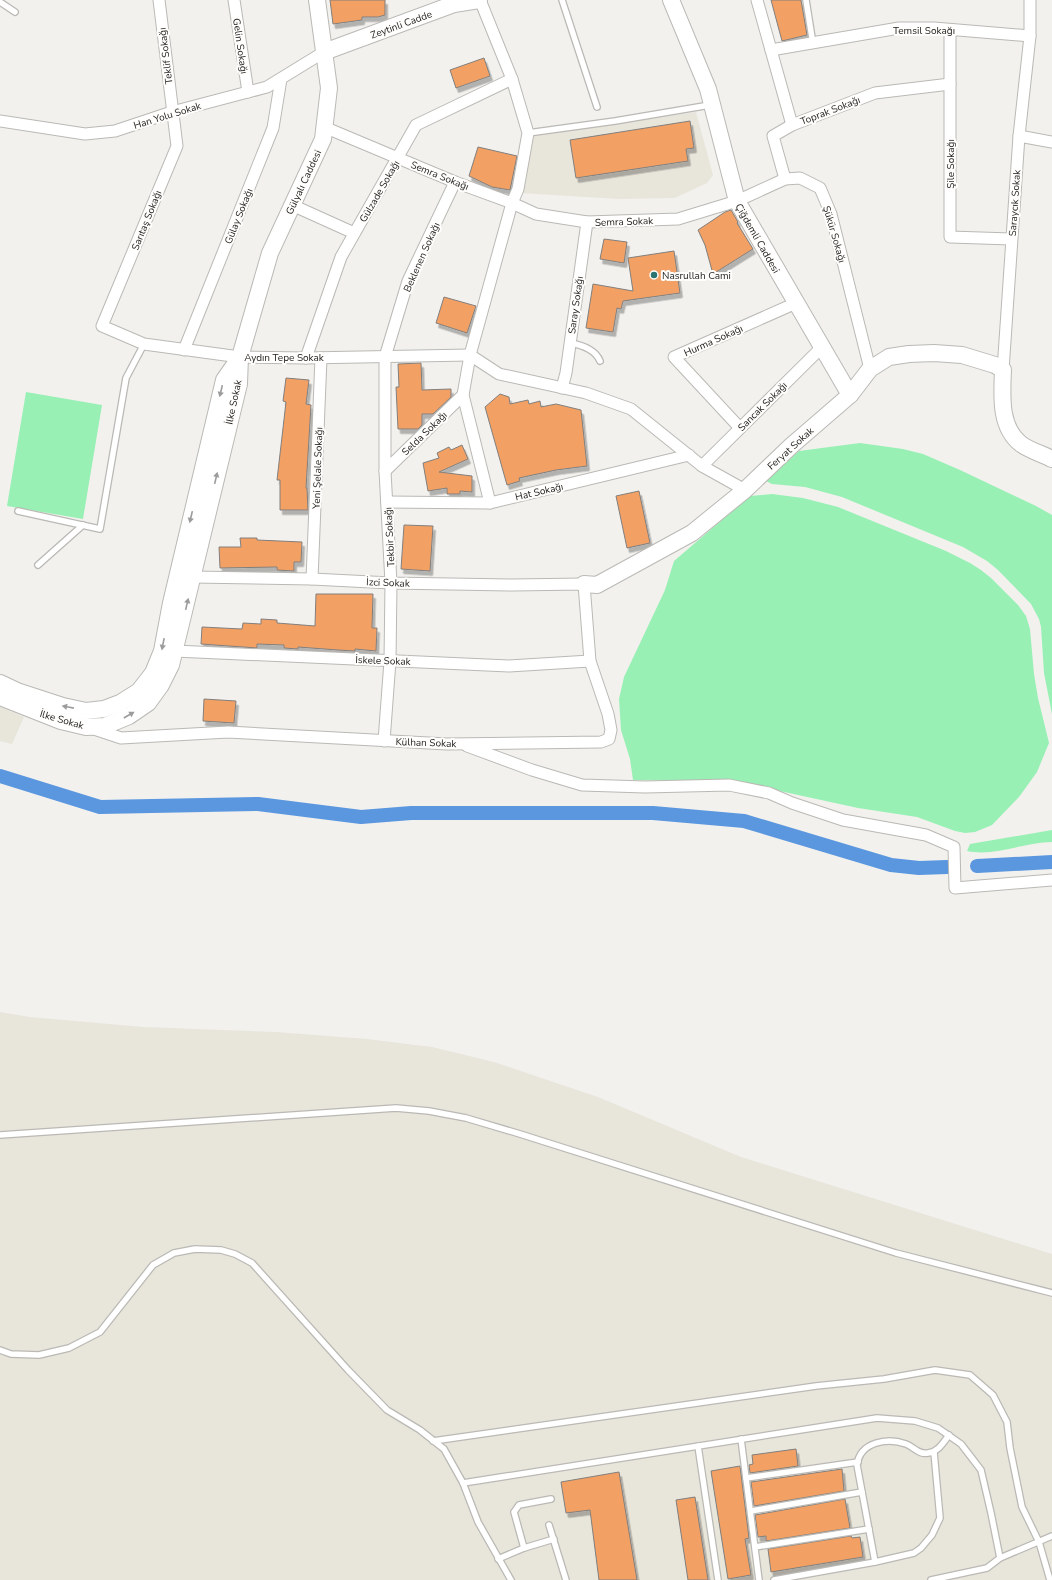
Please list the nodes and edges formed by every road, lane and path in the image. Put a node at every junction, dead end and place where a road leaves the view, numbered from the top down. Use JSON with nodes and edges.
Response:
{"nodes":[{"id":1,"x":159,"y":0,"type":"edge"},
{"id":2,"x":234,"y":0,"type":"edge"},
{"id":3,"x":317,"y":0,"type":"edge"},
{"id":4,"x":474,"y":0,"type":"edge"},
{"id":5,"x":562,"y":0,"type":"edge"},
{"id":6,"x":671,"y":0,"type":"edge"},
{"id":7,"x":757,"y":0,"type":"edge"},
{"id":8,"x":806,"y":0,"type":"edge"},
{"id":9,"x":1030,"y":0,"type":"edge"},
{"id":10,"x":0,"y":2,"type":"edge"},
{"id":11,"x":15,"y":12,"type":"dead end"},
{"id":12,"x":950,"y":30,"type":"junction"},
{"id":13,"x":1030,"y":36,"type":"junction"},
{"id":14,"x":813,"y":44,"type":"junction"},
{"id":15,"x":771,"y":50,"type":"junction"},
{"id":16,"x":324,"y":52,"type":"junction"},
{"id":17,"x":281,"y":78,"type":"junction"},
{"id":18,"x":512,"y":79,"type":"junction"},
{"id":19,"x":950,"y":84,"type":"junction"},
{"id":20,"x":248,"y":92,"type":"junction"},
{"id":21,"x":712,"y":104,"type":"junction"},
{"id":22,"x":597,"y":106,"type":"dead end"},
{"id":23,"x":172,"y":112,"type":"junction"},
{"id":24,"x":0,"y":121,"type":"edge"},
{"id":25,"x":792,"y":125,"type":"junction"},
{"id":26,"x":324,"y":127,"type":"junction"},
{"id":27,"x":528,"y":133,"type":"junction"},
{"id":28,"x":1019,"y":136,"type":"junction"},
{"id":29,"x":1052,"y":142,"type":"edge"},
{"id":30,"x":398,"y":158,"type":"junction"},
{"id":31,"x":785,"y":179,"type":"junction"},
{"id":32,"x":455,"y":182,"type":"junction"},
{"id":33,"x":737,"y":201,"type":"junction"},
{"id":34,"x":512,"y":203,"type":"junction"},
{"id":35,"x":292,"y":205,"type":"junction"},
{"id":36,"x":587,"y":222,"type":"junction"},
{"id":37,"x":354,"y":233,"type":"junction"},
{"id":38,"x":1011,"y":239,"type":"junction"},
{"id":39,"x":796,"y":303,"type":"junction"},
{"id":40,"x":102,"y":326,"type":"joint"},
{"id":41,"x":570,"y":343,"type":"junction"},
{"id":42,"x":144,"y":344,"type":"junction"},
{"id":43,"x":822,"y":347,"type":"junction"},
{"id":44,"x":184,"y":350,"type":"junction"},
{"id":45,"x":470,"y":355,"type":"junction"},
{"id":46,"x":240,"y":357,"type":"junction"},
{"id":47,"x":385,"y":357,"type":"junction"},
{"id":48,"x":306,"y":358,"type":"junction"},
{"id":49,"x":321,"y":358,"type":"junction"},
{"id":50,"x":600,"y":361,"type":"dead end"},
{"id":51,"x":870,"y":369,"type":"junction"},
{"id":52,"x":1002,"y":370,"type":"junction"},
{"id":53,"x":562,"y":388,"type":"junction"},
{"id":54,"x":463,"y":395,"type":"junction"},
{"id":55,"x":850,"y":395,"type":"junction"},
{"id":56,"x":740,"y":428,"type":"junction"},
{"id":57,"x":689,"y":455,"type":"junction"},
{"id":58,"x":1052,"y":459,"type":"edge"},
{"id":59,"x":702,"y":466,"type":"junction"},
{"id":60,"x":385,"y":471,"type":"junction"},
{"id":61,"x":745,"y":490,"type":"junction"},
{"id":62,"x":387,"y":502,"type":"junction"},
{"id":63,"x":490,"y":503,"type":"junction"},
{"id":64,"x":18,"y":511,"type":"dead end"},
{"id":65,"x":83,"y":525,"type":"junction"},
{"id":66,"x":38,"y":565,"type":"dead end"},
{"id":67,"x":185,"y":576,"type":"junction"},
{"id":68,"x":312,"y":579,"type":"junction"},
{"id":69,"x":391,"y":583,"type":"junction"},
{"id":70,"x":584,"y":584,"type":"junction"},
{"id":71,"x":176,"y":651,"type":"junction"},
{"id":72,"x":390,"y":661,"type":"junction"},
{"id":73,"x":590,"y":661,"type":"junction"},
{"id":74,"x":0,"y":683,"type":"edge"},
{"id":75,"x":0,"y":697,"type":"edge"},
{"id":76,"x":86,"y":727,"type":"junction"},
{"id":77,"x":384,"y":741,"type":"junction"},
{"id":78,"x":461,"y":744,"type":"junction"},
{"id":79,"x":1052,"y":880,"type":"edge"},
{"id":80,"x":0,"y":1134,"type":"edge"},
{"id":81,"x":1052,"y":1293,"type":"edge"},
{"id":82,"x":0,"y":1350,"type":"edge"},
{"id":83,"x":949,"y":1435,"type":"junction"},
{"id":84,"x":741,"y":1439,"type":"junction"},
{"id":85,"x":434,"y":1441,"type":"junction"},
{"id":86,"x":698,"y":1446,"type":"junction"},
{"id":87,"x":934,"y":1452,"type":"junction"},
{"id":88,"x":858,"y":1462,"type":"junction"},
{"id":89,"x":746,"y":1478,"type":"junction"},
{"id":90,"x":462,"y":1483,"type":"junction"},
{"id":91,"x":862,"y":1492,"type":"junction"},
{"id":92,"x":551,"y":1499,"type":"dead end"},
{"id":93,"x":750,"y":1511,"type":"junction"},
{"id":94,"x":549,"y":1525,"type":"dead end"},
{"id":95,"x":869,"y":1529,"type":"junction"},
{"id":96,"x":1052,"y":1536,"type":"edge"},
{"id":97,"x":554,"y":1539,"type":"junction"},
{"id":98,"x":1039,"y":1542,"type":"junction"},
{"id":99,"x":755,"y":1547,"type":"junction"},
{"id":100,"x":524,"y":1548,"type":"junction"},
{"id":101,"x":1000,"y":1558,"type":"junction"},
{"id":102,"x":498,"y":1559,"type":"junction"},
{"id":103,"x":875,"y":1562,"type":"junction"},
{"id":104,"x":512,"y":1580,"type":"edge"},
{"id":105,"x":566,"y":1580,"type":"edge"},
{"id":106,"x":718,"y":1580,"type":"edge"},
{"id":107,"x":760,"y":1580,"type":"edge"},
{"id":108,"x":774,"y":1580,"type":"edge"},
{"id":109,"x":931,"y":1580,"type":"edge"},
{"id":110,"x":1050,"y":1580,"type":"edge"}],
"edges":[{"from":1,"to":23,"type":"street","name":"Teklif Sokağı"},
{"from":2,"to":20,"type":"street","name":"Gelin Sokağı"},
{"from":3,"to":16,"type":"street","name":"Gülyalı Caddesi"},
{"from":4,"to":16,"type":"street","name":"Zeytinli Cadde"},
{"from":4,"to":18,"type":"street"},
{"from":5,"to":22,"type":"lane"},
{"from":6,"to":21,"type":"street","name":"Çiğdemli Caddesi"},
{"from":7,"to":15,"type":"street","name":"Toprak Sokağı"},
{"from":8,"to":14,"type":"lane"},
{"from":9,"to":13,"type":"street","name":"Saraycık Sokak"},
{"from":10,"to":11,"type":"lane"},
{"from":12,"to":13,"type":"street","name":"Temsil Sokağı"},
{"from":12,"to":14,"type":"street","name":"Temsil Sokağı"},
{"from":12,"to":19,"type":"street","name":"Şile Sokağı"},
{"from":13,"to":28,"type":"street","name":"Saraycık Sokak"},
{"from":14,"to":15,"type":"street","name":"Temsil Sokağı"},
{"from":15,"to":25,"type":"street","name":"Toprak Sokağı"},
{"from":16,"to":17,"type":"street","name":"Han Yolu Sokak"},
{"from":16,"to":26,"type":"street","name":"Gülyalı Caddesi"},
{"from":17,"to":20,"type":"street","name":"Han Yolu Sokak"},
{"from":17,"to":44,"type":"street","name":"Gülay Sokağı"},
{"from":18,"to":27,"type":"street"},
{"from":18,"to":30,"type":"street","name":"Gülzade Sokağı"},
{"from":19,"to":25,"type":"street","name":"Toprak Sokağı"},
{"from":19,"to":38,"type":"street","name":"Şile Sokağı"},
{"from":20,"to":23,"type":"street","name":"Han Yolu Sokak"},
{"from":21,"to":27,"type":"lane"},
{"from":21,"to":33,"type":"street","name":"Çiğdemli Caddesi"},
{"from":23,"to":24,"type":"street","name":"Han Yolu Sokak"},
{"from":23,"to":40,"type":"street","name":"Sarıtaş Sokağı"},
{"from":25,"to":31,"type":"street"},
{"from":26,"to":30,"type":"street","name":"Semra Sokağı"},
{"from":26,"to":35,"type":"street","name":"Gülyalı Caddesi"},
{"from":27,"to":34,"type":"street"},
{"from":28,"to":29,"type":"street"},
{"from":28,"to":38,"type":"street","name":"Saraycık Sokak"},
{"from":30,"to":32,"type":"street","name":"Semra Sokağı"},
{"from":30,"to":37,"type":"street","name":"Gülzade Sokağı"},
{"from":31,"to":33,"type":"street","name":"Şükür Sokağı"},
{"from":31,"to":51,"type":"street","name":"Şükür Sokağı"},
{"from":32,"to":34,"type":"street","name":"Semra Sokağı"},
{"from":32,"to":47,"type":"street","name":"Beklenen Sokağı"},
{"from":33,"to":36,"type":"street","name":"Semra Sokak"},
{"from":33,"to":39,"type":"street","name":"Çiğdemli Caddesi"},
{"from":34,"to":36,"type":"street","name":"Semra Sokak"},
{"from":34,"to":45,"type":"street"},
{"from":35,"to":37,"type":"street"},
{"from":35,"to":46,"type":"street","name":"Gülyalı Caddesi"},
{"from":36,"to":41,"type":"street","name":"Saray Sokağı"},
{"from":37,"to":48,"type":"street","name":"Gülzade Sokağı"},
{"from":38,"to":52,"type":"street","name":"Saraycık Sokak"},
{"from":39,"to":43,"type":"street","name":"Çiğdemli Caddesi"},
{"from":39,"to":56,"type":"street","name":"Hurma Sokağı"},
{"from":40,"to":42,"type":"street","name":"Aydın Tepe Sokak"},
{"from":41,"to":50,"type":"lane"},
{"from":41,"to":53,"type":"street","name":"Saray Sokağı"},
{"from":42,"to":44,"type":"street","name":"Aydın Tepe Sokak"},
{"from":42,"to":65,"type":"lane"},
{"from":43,"to":55,"type":"street","name":"Çiğdemli Caddesi"},
{"from":43,"to":56,"type":"street","name":"Sancak Sokağı"},
{"from":44,"to":46,"type":"street","name":"Aydın Tepe Sokak"},
{"from":45,"to":47,"type":"street","name":"Aydın Tepe Sokak"},
{"from":45,"to":53,"type":"street"},
{"from":45,"to":54,"type":"street"},
{"from":46,"to":48,"type":"street","name":"Aydın Tepe Sokak"},
{"from":46,"to":67,"type":"street","name":"İlke Sokak"},
{"from":47,"to":49,"type":"street","name":"Aydın Tepe Sokak"},
{"from":47,"to":60,"type":"street","name":"Tekbir Sokağı"},
{"from":48,"to":49,"type":"street","name":"Aydın Tepe Sokak"},
{"from":49,"to":68,"type":"street","name":"Yeni Şelale Sokağı"},
{"from":51,"to":52,"type":"street","name":"Feryat Sokak"},
{"from":51,"to":55,"type":"street","name":"Feryat Sokak"},
{"from":52,"to":58,"type":"street"},
{"from":53,"to":57,"type":"street"},
{"from":54,"to":60,"type":"street","name":"Selda Sokağı"},
{"from":54,"to":63,"type":"street"},
{"from":55,"to":61,"type":"street","name":"Feryat Sokak"},
{"from":56,"to":59,"type":"street","name":"Sancak Sokağı"},
{"from":57,"to":59,"type":"street"},
{"from":57,"to":63,"type":"street","name":"Hat Sokağı"},
{"from":59,"to":61,"type":"street"},
{"from":60,"to":62,"type":"street","name":"Tekbir Sokağı"},
{"from":61,"to":70,"type":"street","name":"Feryat Sokak"},
{"from":62,"to":63,"type":"street","name":"Hat Sokağı"},
{"from":62,"to":69,"type":"street","name":"Tekbir Sokağı"},
{"from":64,"to":65,"type":"lane"},
{"from":65,"to":66,"type":"lane"},
{"from":67,"to":68,"type":"street","name":"İzci Sokak"},
{"from":71,"to":67,"type":"street","name":"İlke Sokak","one_way":true},
{"from":67,"to":74,"type":"street","name":"İlke Sokak","one_way":true},
{"from":68,"to":69,"type":"street","name":"İzci Sokak"},
{"from":69,"to":70,"type":"street","name":"İzci Sokak"},
{"from":69,"to":72,"type":"street","name":"Tekbir Sokağı"},
{"from":70,"to":73,"type":"street","name":"Külhan Sokak"},
{"from":71,"to":72,"type":"street","name":"İskele Sokak"},
{"from":76,"to":71,"type":"street","name":"İlke Sokak","one_way":true},
{"from":72,"to":73,"type":"street","name":"İskele Sokak"},
{"from":72,"to":77,"type":"street","name":"Tekbir Sokağı"},
{"from":73,"to":78,"type":"street","name":"Külhan Sokak"},
{"from":75,"to":76,"type":"street","name":"İlke Sokak"},
{"from":76,"to":77,"type":"street","name":"Külhan Sokak"},
{"from":77,"to":78,"type":"street","name":"Külhan Sokak"},
{"from":78,"to":79,"type":"street"},
{"from":80,"to":81,"type":"lane"},
{"from":82,"to":85,"type":"lane"},
{"from":83,"to":84,"type":"lane"},
{"from":83,"to":87,"type":"lane"},
{"from":83,"to":101,"type":"lane"},
{"from":84,"to":86,"type":"lane"},
{"from":84,"to":89,"type":"lane"},
{"from":85,"to":90,"type":"lane"},
{"from":85,"to":98,"type":"lane"},
{"from":86,"to":90,"type":"lane"},
{"from":86,"to":106,"type":"lane"},
{"from":87,"to":88,"type":"lane"},
{"from":87,"to":103,"type":"lane"},
{"from":88,"to":89,"type":"lane"},
{"from":88,"to":91,"type":"lane"},
{"from":89,"to":93,"type":"lane"},
{"from":90,"to":102,"type":"lane"},
{"from":91,"to":93,"type":"lane"},
{"from":91,"to":95,"type":"lane"},
{"from":92,"to":100,"type":"lane"},
{"from":93,"to":99,"type":"lane"},
{"from":94,"to":97,"type":"lane"},
{"from":95,"to":99,"type":"lane"},
{"from":95,"to":103,"type":"lane"},
{"from":96,"to":98,"type":"lane"},
{"from":97,"to":100,"type":"lane"},
{"from":97,"to":105,"type":"lane"},
{"from":98,"to":101,"type":"lane"},
{"from":98,"to":110,"type":"lane"},
{"from":99,"to":107,"type":"lane"},
{"from":100,"to":102,"type":"lane"},
{"from":101,"to":109,"type":"lane"},
{"from":102,"to":104,"type":"lane"},
{"from":103,"to":108,"type":"lane"}]}
